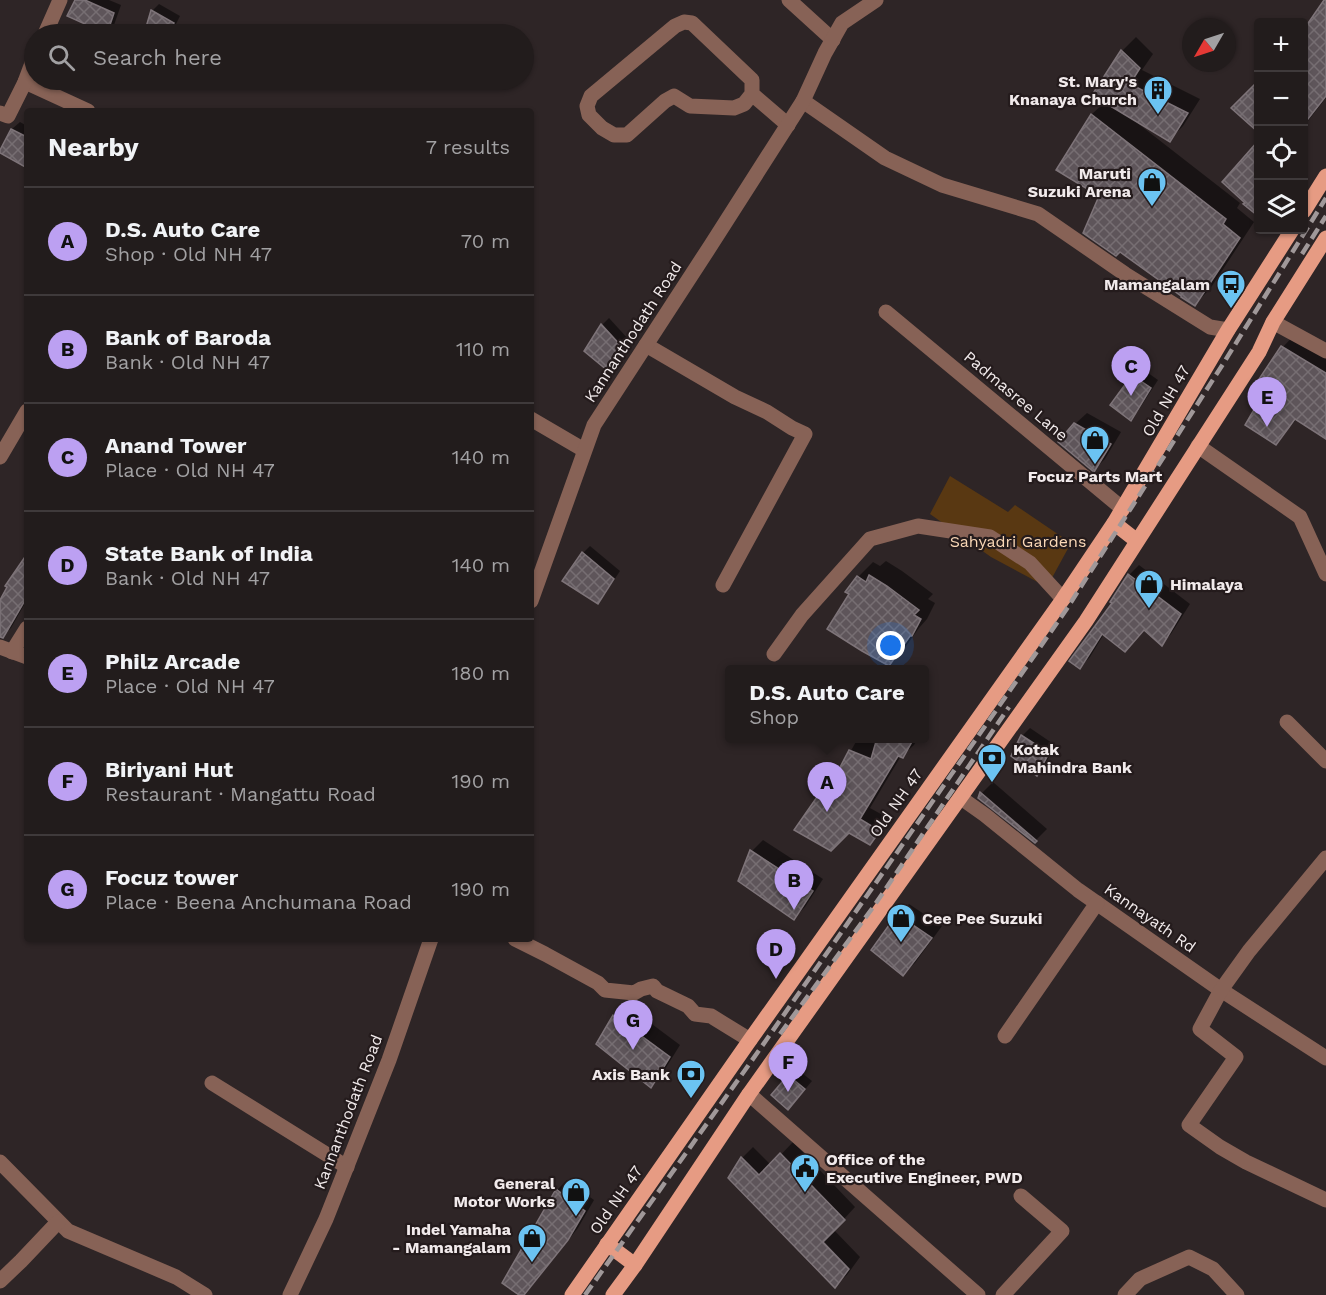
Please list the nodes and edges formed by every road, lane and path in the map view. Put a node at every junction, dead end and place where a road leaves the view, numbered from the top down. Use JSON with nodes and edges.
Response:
{"nodes":[{"id":1,"x":60,"y":0,"type":"edge"},
{"id":2,"x":789,"y":0,"type":"edge"},
{"id":3,"x":876,"y":0,"type":"edge"},
{"id":4,"x":49,"y":24,"type":"edge"},
{"id":5,"x":833,"y":40,"type":"junction"},
{"id":6,"x":24,"y":84,"type":"edge"},
{"id":7,"x":42,"y":90,"type":"edge"},
{"id":8,"x":752,"y":94,"type":"junction"},
{"id":9,"x":803,"y":101,"type":"junction"},
{"id":10,"x":81,"y":108,"type":"edge"},
{"id":11,"x":0,"y":113,"type":"edge"},
{"id":12,"x":788,"y":125,"type":"junction"},
{"id":13,"x":1326,"y":176,"type":"edge"},
{"id":14,"x":1308,"y":205,"type":"edge"},
{"id":15,"x":1289,"y":234,"type":"edge"},
{"id":16,"x":1326,"y":238,"type":"edge"},
{"id":17,"x":886,"y":312,"type":"dead end"},
{"id":18,"x":1273,"y":322,"type":"junction"},
{"id":19,"x":1228,"y":330,"type":"junction"},
{"id":20,"x":646,"y":345,"type":"junction"},
{"id":21,"x":1326,"y":351,"type":"edge"},
{"id":22,"x":24,"y":416,"type":"edge"},
{"id":23,"x":534,"y":421,"type":"edge"},
{"id":24,"x":1198,"y":446,"type":"junction"},
{"id":25,"x":584,"y":450,"type":"junction"},
{"id":26,"x":0,"y":457,"type":"edge"},
{"id":27,"x":1123,"y":509,"type":"junction"},
{"id":28,"x":1114,"y":523,"type":"junction"},
{"id":29,"x":1137,"y":541,"type":"junction"},
{"id":30,"x":1326,"y":574,"type":"edge"},
{"id":31,"x":723,"y":585,"type":"dead end"},
{"id":32,"x":534,"y":592,"type":"edge"},
{"id":33,"x":1063,"y":598,"type":"junction"},
{"id":34,"x":24,"y":631,"type":"edge"},
{"id":35,"x":6,"y":650,"type":"edge"},
{"id":36,"x":774,"y":654,"type":"dead end"},
{"id":37,"x":24,"y":656,"type":"edge"},
{"id":38,"x":1287,"y":722,"type":"dead end"},
{"id":39,"x":1326,"y":761,"type":"edge"},
{"id":40,"x":961,"y":798,"type":"junction"},
{"id":41,"x":1326,"y":858,"type":"edge"},
{"id":42,"x":1097,"y":903,"type":"junction"},
{"id":43,"x":430,"y":942,"type":"edge"},
{"id":44,"x":521,"y":942,"type":"edge"},
{"id":45,"x":1221,"y":990,"type":"junction"},
{"id":46,"x":1005,"y":1036,"type":"dead end"},
{"id":47,"x":750,"y":1040,"type":"junction"},
{"id":48,"x":1326,"y":1058,"type":"edge"},
{"id":49,"x":212,"y":1083,"type":"dead end"},
{"id":50,"x":749,"y":1094,"type":"junction"},
{"id":51,"x":0,"y":1162,"type":"edge"},
{"id":52,"x":347,"y":1167,"type":"junction"},
{"id":53,"x":1021,"y":1196,"type":"dead end"},
{"id":54,"x":1326,"y":1200,"type":"edge"},
{"id":55,"x":58,"y":1222,"type":"junction"},
{"id":56,"x":607,"y":1244,"type":"junction"},
{"id":57,"x":635,"y":1265,"type":"junction"},
{"id":58,"x":0,"y":1281,"type":"edge"},
{"id":59,"x":205,"y":1295,"type":"edge"},
{"id":60,"x":290,"y":1295,"type":"edge"},
{"id":61,"x":572,"y":1295,"type":"edge"},
{"id":62,"x":613,"y":1295,"type":"edge"},
{"id":63,"x":978,"y":1295,"type":"edge"},
{"id":64,"x":1003,"y":1295,"type":"edge"},
{"id":65,"x":1125,"y":1295,"type":"edge"},
{"id":66,"x":1237,"y":1295,"type":"edge"}],
"edges":[{"from":1,"to":4,"type":"street"},
{"from":2,"to":5,"type":"street"},
{"from":3,"to":5,"type":"street","name":"Kannanthodath Road"},
{"from":5,"to":9,"type":"street","name":"Kannanthodath Road"},
{"from":6,"to":11,"type":"street"},
{"from":7,"to":10,"type":"street"},
{"from":8,"to":8,"type":"street"},
{"from":8,"to":12,"type":"street"},
{"from":9,"to":12,"type":"street","name":"Kannanthodath Road"},
{"from":9,"to":19,"type":"street"},
{"from":12,"to":20,"type":"street","name":"Kannanthodath Road"},
{"from":13,"to":14,"type":"main road"},
{"from":15,"to":19,"type":"main road","name":"Old NH 47"},
{"from":16,"to":18,"type":"main road"},
{"from":17,"to":27,"type":"street","name":"Padmasree Lane"},
{"from":18,"to":21,"type":"street"},
{"from":18,"to":24,"type":"main road"},
{"from":19,"to":27,"type":"main road","name":"Old NH 47"},
{"from":20,"to":25,"type":"street","name":"Kannanthodath Road"},
{"from":20,"to":31,"type":"street"},
{"from":22,"to":26,"type":"street"},
{"from":23,"to":25,"type":"street"},
{"from":24,"to":29,"type":"main road"},
{"from":24,"to":30,"type":"street"},
{"from":25,"to":32,"type":"street","name":"Kannanthodath Road"},
{"from":27,"to":28,"type":"main road","name":"Old NH 47"},
{"from":28,"to":29,"type":"main road"},
{"from":28,"to":33,"type":"main road","name":"Old NH 47"},
{"from":29,"to":40,"type":"main road"},
{"from":33,"to":36,"type":"street"},
{"from":33,"to":47,"type":"main road","name":"Old NH 47"},
{"from":34,"to":35,"type":"street"},
{"from":35,"to":37,"type":"street"},
{"from":38,"to":39,"type":"street"},
{"from":40,"to":42,"type":"street","name":"Kannayath Rd"},
{"from":40,"to":50,"type":"main road"},
{"from":41,"to":45,"type":"street"},
{"from":42,"to":45,"type":"street","name":"Kannayath Rd"},
{"from":42,"to":46,"type":"street"},
{"from":43,"to":52,"type":"street","name":"Kannanthodath Road"},
{"from":44,"to":47,"type":"street"},
{"from":45,"to":48,"type":"street","name":"Kannayath Rd"},
{"from":45,"to":54,"type":"street"},
{"from":47,"to":56,"type":"main road","name":"Old NH 47"},
{"from":49,"to":52,"type":"street"},
{"from":50,"to":57,"type":"main road"},
{"from":50,"to":63,"type":"street"},
{"from":51,"to":55,"type":"street"},
{"from":52,"to":60,"type":"street","name":"Kannanthodath Road"},
{"from":53,"to":64,"type":"street"},
{"from":55,"to":58,"type":"street"},
{"from":55,"to":59,"type":"street"},
{"from":56,"to":57,"type":"main road"},
{"from":56,"to":61,"type":"main road","name":"Old NH 47"},
{"from":57,"to":62,"type":"main road"},
{"from":65,"to":66,"type":"street"}]}
